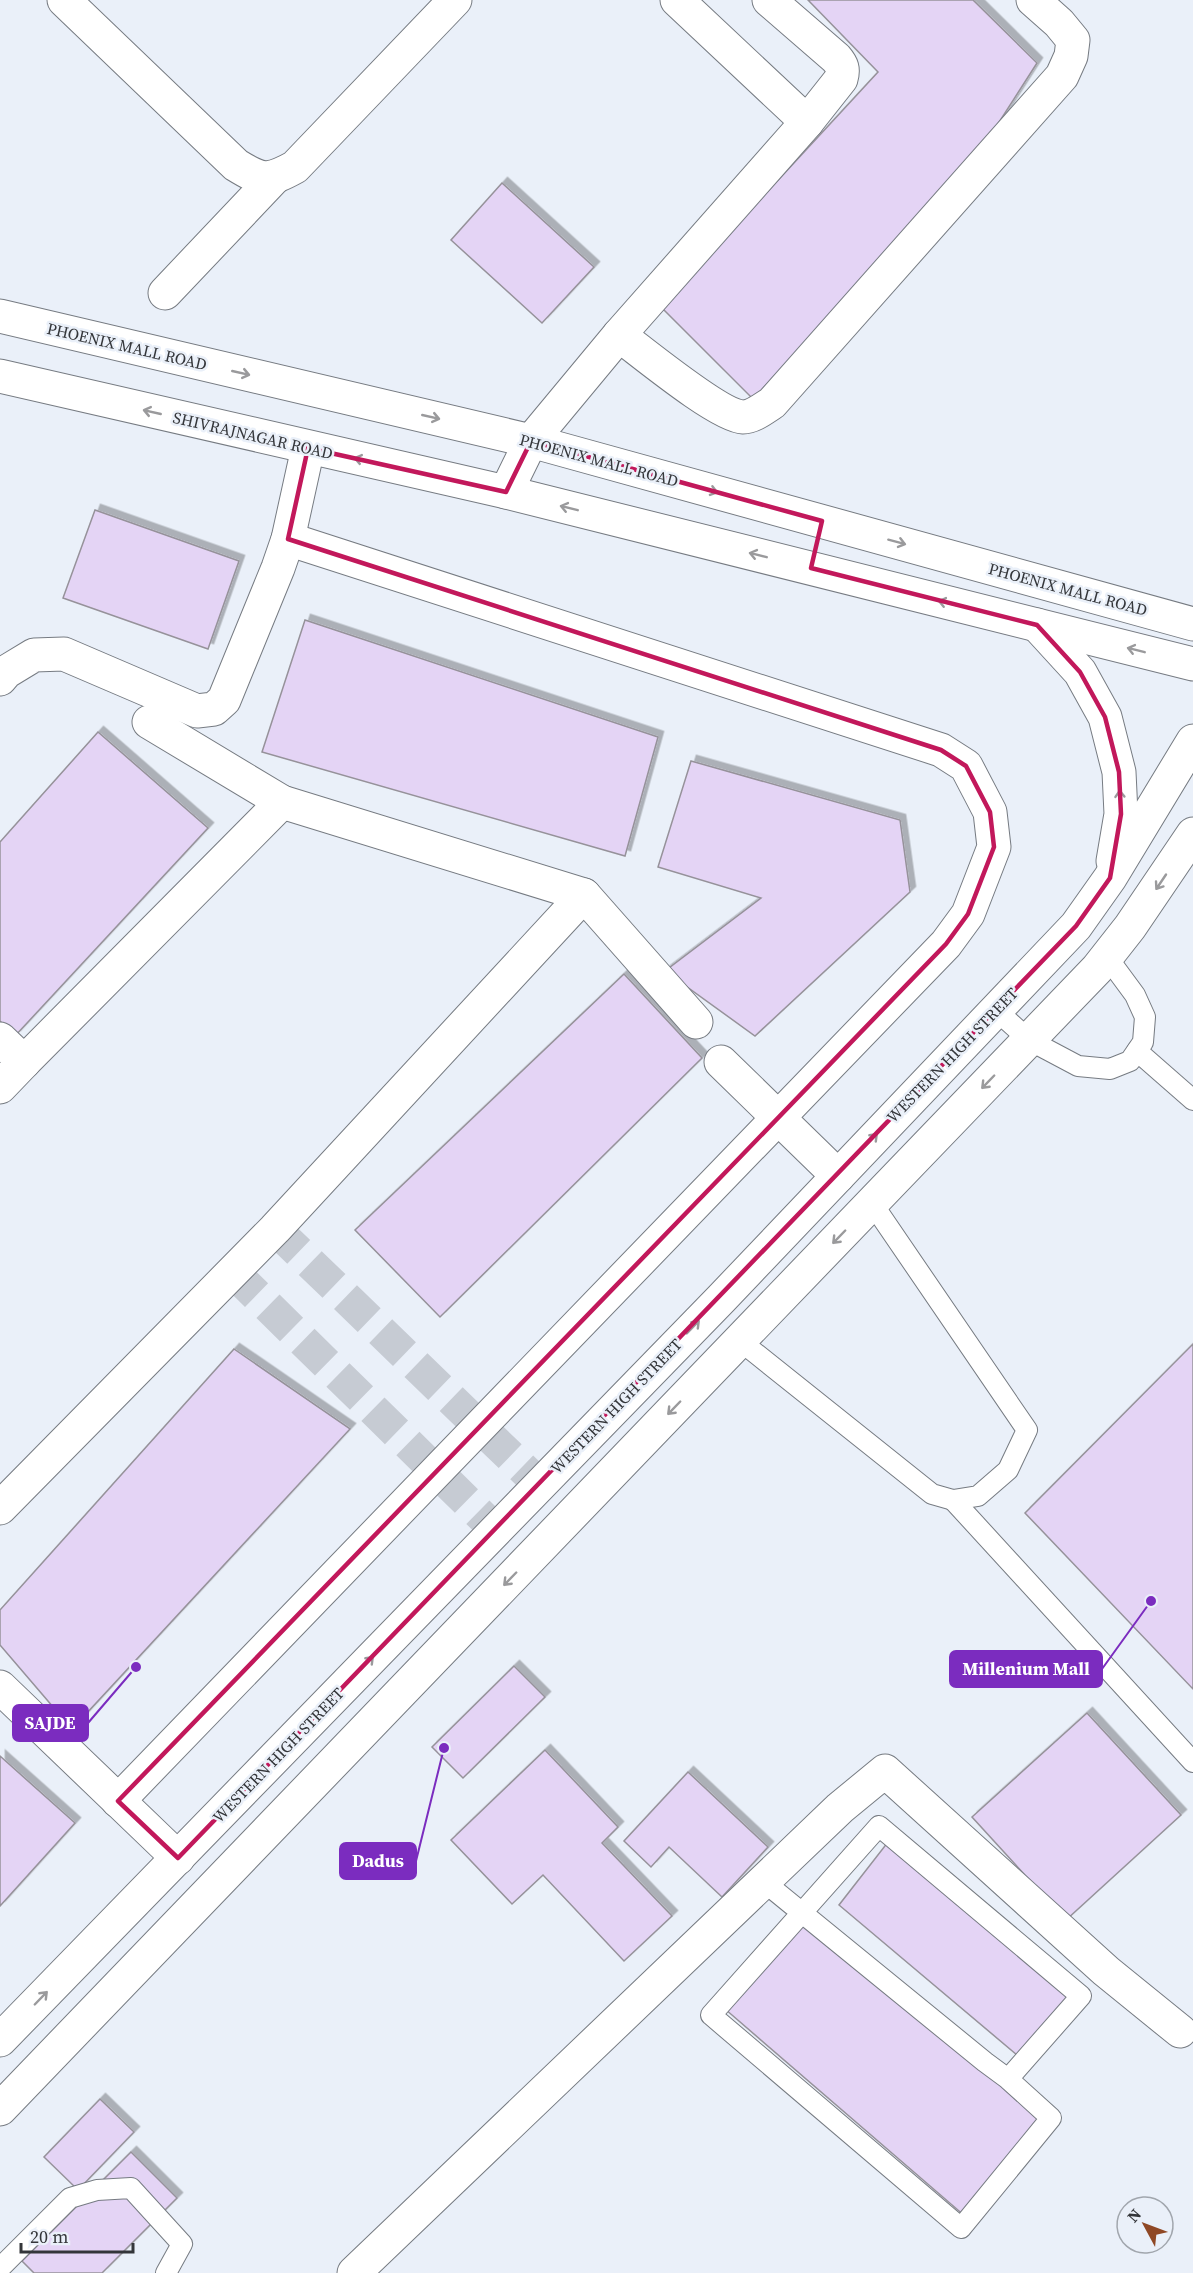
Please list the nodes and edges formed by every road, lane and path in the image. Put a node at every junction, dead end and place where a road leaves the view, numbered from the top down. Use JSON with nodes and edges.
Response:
{"nodes":[{"id":1,"x":64,"y":0,"type":"edge"},
{"id":2,"x":455,"y":0,"type":"edge"},
{"id":3,"x":676,"y":0,"type":"edge"},
{"id":4,"x":769,"y":0,"type":"edge"},
{"id":5,"x":1033,"y":0,"type":"edge"},
{"id":6,"x":807,"y":122,"type":"junction"},
{"id":7,"x":274,"y":178,"type":"junction"},
{"id":8,"x":165,"y":293,"type":"dead end"},
{"id":9,"x":0,"y":316,"type":"edge"},
{"id":10,"x":619,"y":335,"type":"junction"},
{"id":11,"x":0,"y":376,"type":"edge"},
{"id":12,"x":531,"y":441,"type":"junction"},
{"id":13,"x":308,"y":447,"type":"junction"},
{"id":14,"x":507,"y":492,"type":"junction"},
{"id":15,"x":822,"y":521,"type":"junction"},
{"id":16,"x":288,"y":539,"type":"junction"},
{"id":17,"x":811,"y":568,"type":"junction"},
{"id":18,"x":1193,"y":624,"type":"edge"},
{"id":19,"x":1037,"y":625,"type":"junction"},
{"id":20,"x":1193,"y":664,"type":"edge"},
{"id":21,"x":0,"y":679,"type":"edge"},
{"id":22,"x":149,"y":722,"type":"dead end"},
{"id":23,"x":1193,"y":741,"type":"edge"},
{"id":24,"x":282,"y":802,"type":"junction"},
{"id":25,"x":1193,"y":834,"type":"edge"},
{"id":26,"x":1110,"y":878,"type":"junction"},
{"id":27,"x":584,"y":895,"type":"junction"},
{"id":28,"x":1107,"y":957,"type":"junction"},
{"id":29,"x":996,"y":1010,"type":"junction"},
{"id":30,"x":696,"y":1022,"type":"dead end"},
{"id":31,"x":0,"y":1039,"type":"edge"},
{"id":32,"x":1029,"y":1040,"type":"junction"},
{"id":33,"x":1137,"y":1051,"type":"junction"},
{"id":34,"x":24,"y":1062,"type":"junction"},
{"id":35,"x":720,"y":1062,"type":"dead end"},
{"id":36,"x":0,"y":1087,"type":"edge"},
{"id":37,"x":1193,"y":1100,"type":"edge"},
{"id":38,"x":778,"y":1119,"type":"junction"},
{"id":39,"x":838,"y":1176,"type":"junction"},
{"id":40,"x":872,"y":1203,"type":"junction"},
{"id":41,"x":782,"y":1235,"type":"junction"},
{"id":42,"x":813,"y":1265,"type":"junction"},
{"id":43,"x":739,"y":1341,"type":"junction"},
{"id":44,"x":953,"y":1500,"type":"junction"},
{"id":45,"x":0,"y":1508,"type":"edge"},
{"id":46,"x":514,"y":1511,"type":"junction"},
{"id":47,"x":546,"y":1542,"type":"junction"},
{"id":48,"x":0,"y":1687,"type":"edge"},
{"id":49,"x":1193,"y":1762,"type":"edge"},
{"id":50,"x":118,"y":1801,"type":"junction"},
{"id":51,"x":178,"y":1858,"type":"junction"},
{"id":52,"x":763,"y":1881,"type":"junction"},
{"id":53,"x":801,"y":1912,"type":"junction"},
{"id":54,"x":1180,"y":2031,"type":"dead end"},
{"id":55,"x":0,"y":2040,"type":"edge"},
{"id":56,"x":1008,"y":2079,"type":"junction"},
{"id":57,"x":5,"y":2093,"type":"edge"},
{"id":58,"x":0,"y":2268,"type":"edge"},
{"id":59,"x":166,"y":2273,"type":"edge"},
{"id":60,"x":354,"y":2273,"type":"edge"}],
"edges":[{"from":1,"to":7,"type":"street"},
{"from":2,"to":7,"type":"street"},
{"from":3,"to":6,"type":"street"},
{"from":4,"to":6,"type":"street"},
{"from":5,"to":10,"type":"street"},
{"from":6,"to":10,"type":"street"},
{"from":7,"to":8,"type":"street"},
{"from":9,"to":12,"type":"street","name":"PHOENIX MALL ROAD","one_way":true},
{"from":10,"to":12,"type":"street"},
{"from":13,"to":11,"type":"street","name":"SHIVRAJNAGAR ROAD","one_way":true},
{"from":12,"to":14,"type":"street"},
{"from":12,"to":15,"type":"street","name":"PHOENIX MALL ROAD","one_way":true},
{"from":14,"to":13,"type":"street","name":"SHIVRAJNAGAR ROAD","one_way":true},
{"from":13,"to":16,"type":"street"},
{"from":17,"to":14,"type":"street","one_way":true},
{"from":15,"to":17,"type":"street"},
{"from":15,"to":18,"type":"street","name":"PHOENIX MALL ROAD","one_way":true},
{"from":16,"to":21,"type":"street"},
{"from":16,"to":38,"type":"street"},
{"from":19,"to":17,"type":"street","one_way":true},
{"from":20,"to":19,"type":"street","one_way":true},
{"from":26,"to":19,"type":"street","one_way":true},
{"from":22,"to":24,"type":"street"},
{"from":23,"to":26,"type":"street","name":"WESTERN HIGH STREET"},
{"from":24,"to":27,"type":"street"},
{"from":24,"to":34,"type":"street"},
{"from":25,"to":28,"type":"street","one_way":true},
{"from":26,"to":29,"type":"street","name":"WESTERN HIGH STREET"},
{"from":27,"to":30,"type":"street"},
{"from":27,"to":45,"type":"street"},
{"from":28,"to":32,"type":"street"},
{"from":28,"to":33,"type":"lane"},
{"from":29,"to":32,"type":"lane"},
{"from":39,"to":29,"type":"street","name":"WESTERN HIGH STREET","one_way":true},
{"from":31,"to":34,"type":"street"},
{"from":32,"to":33,"type":"lane"},
{"from":32,"to":40,"type":"street","one_way":true},
{"from":33,"to":37,"type":"lane"},
{"from":34,"to":36,"type":"street"},
{"from":35,"to":38,"type":"street"},
{"from":38,"to":39,"type":"street"},
{"from":38,"to":50,"type":"street"},
{"from":39,"to":41,"type":"street","name":"WESTERN HIGH STREET"},
{"from":40,"to":42,"type":"street","one_way":true},
{"from":40,"to":44,"type":"lane"},
{"from":41,"to":42,"type":"street"},
{"from":46,"to":41,"type":"street","name":"WESTERN HIGH STREET","one_way":true},
{"from":42,"to":43,"type":"street"},
{"from":43,"to":44,"type":"lane"},
{"from":43,"to":47,"type":"street","one_way":true},
{"from":44,"to":49,"type":"lane"},
{"from":46,"to":47,"type":"street"},
{"from":51,"to":46,"type":"street","name":"WESTERN HIGH STREET","one_way":true},
{"from":47,"to":57,"type":"street","one_way":true},
{"from":48,"to":50,"type":"street"},
{"from":50,"to":51,"type":"street"},
{"from":55,"to":51,"type":"street","name":"WESTERN HIGH STREET","one_way":true},
{"from":52,"to":53,"type":"lane"},
{"from":52,"to":54,"type":"street"},
{"from":52,"to":60,"type":"street"},
{"from":53,"to":56,"type":"lane"},
{"from":53,"to":56,"type":"lane"},
{"from":53,"to":56,"type":"lane"},
{"from":58,"to":59,"type":"lane"}]}
